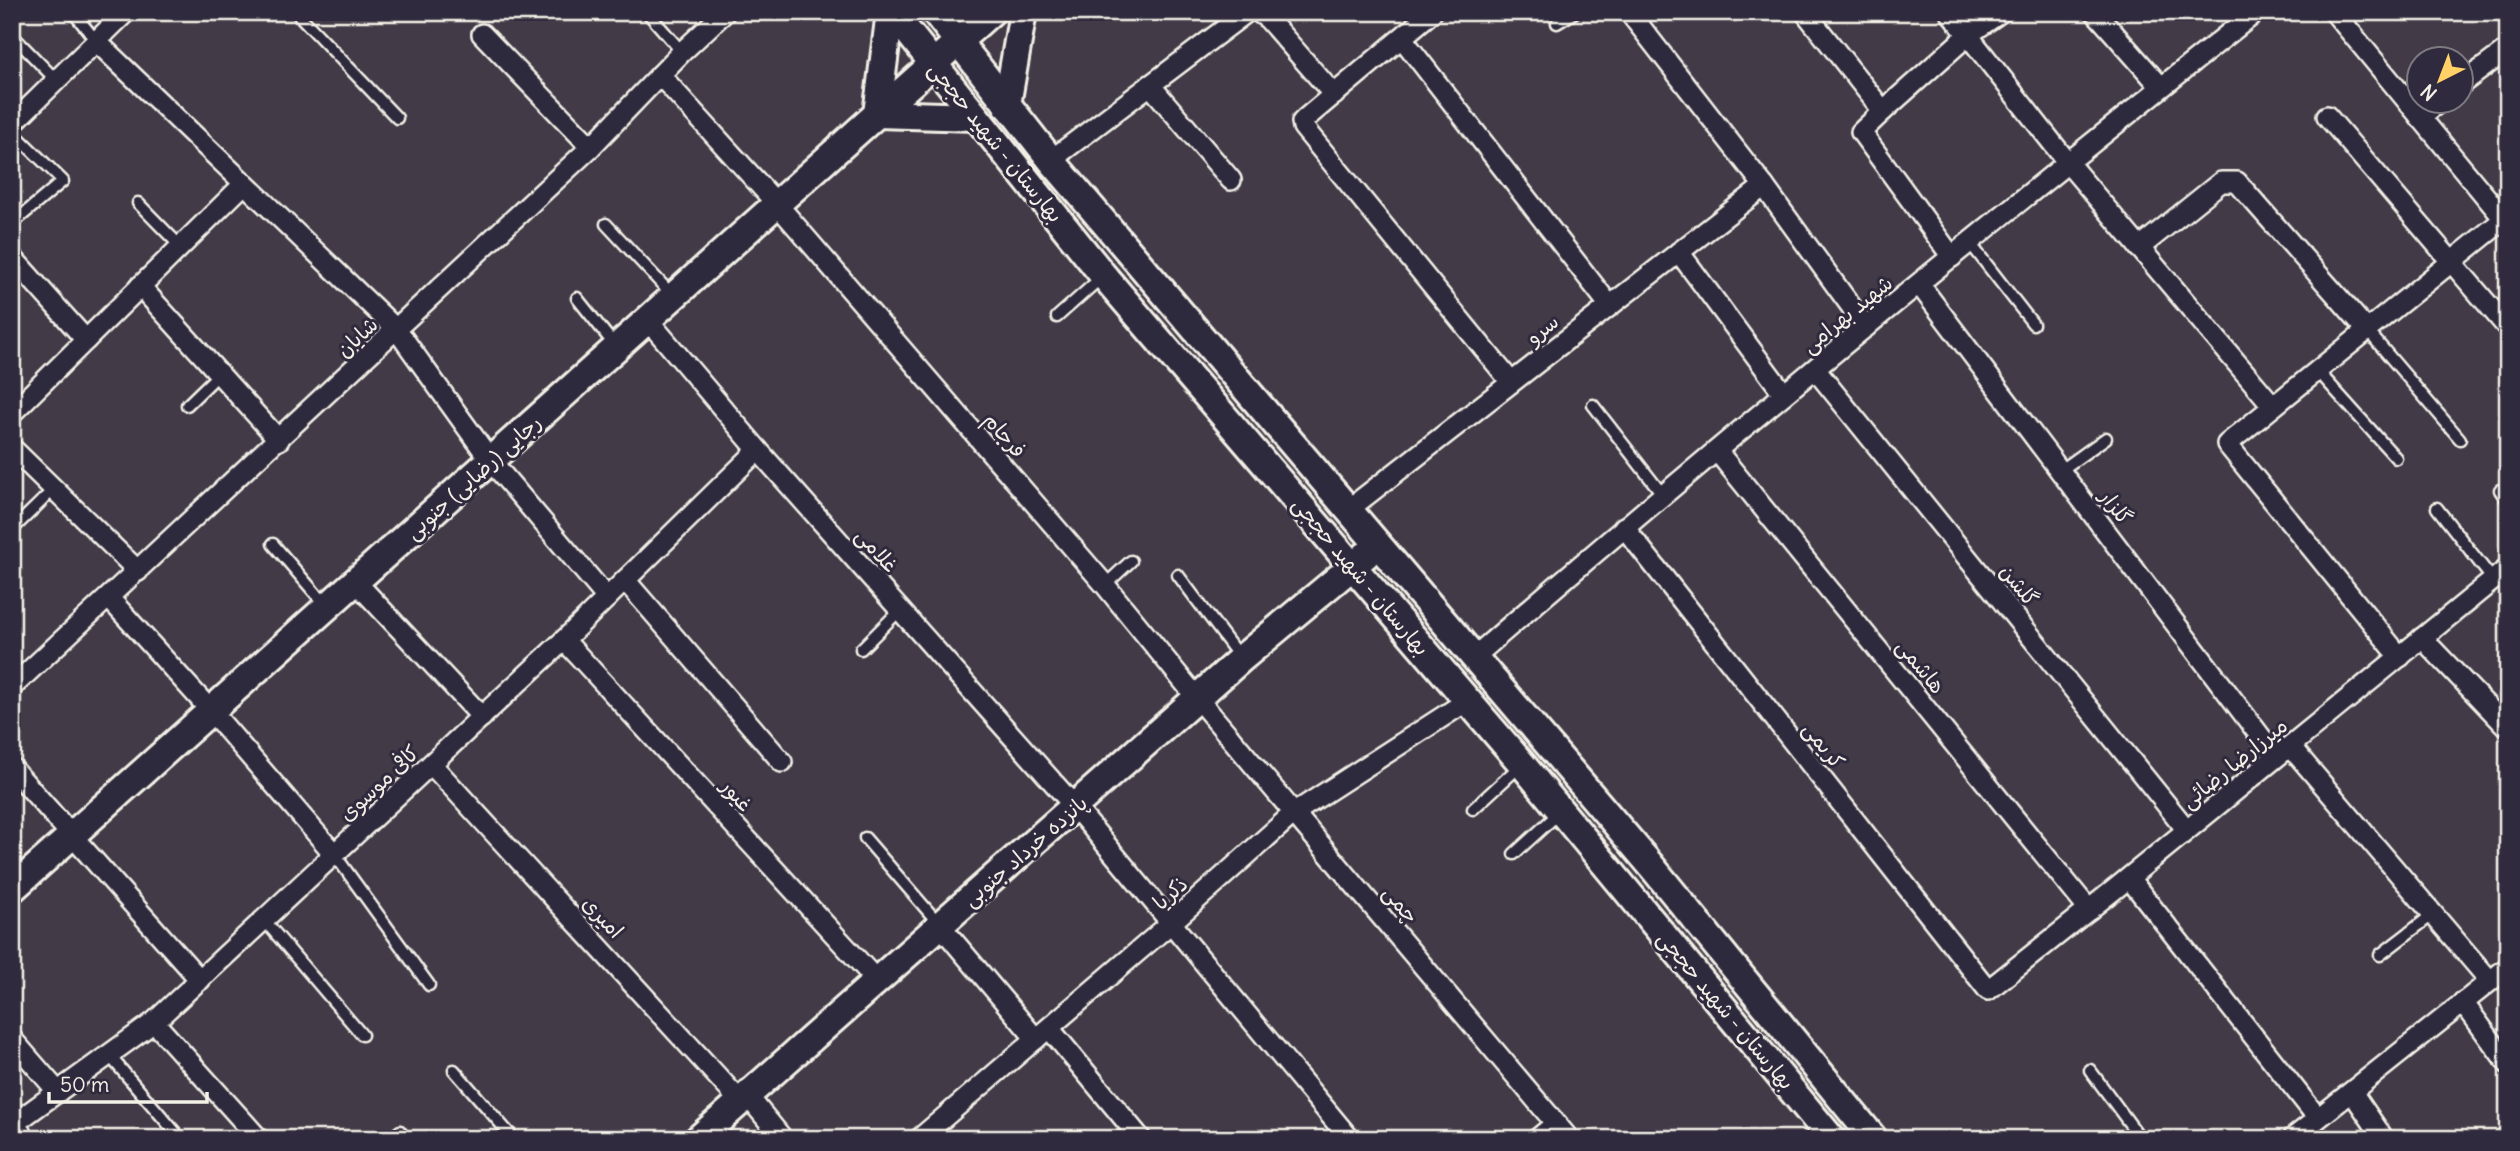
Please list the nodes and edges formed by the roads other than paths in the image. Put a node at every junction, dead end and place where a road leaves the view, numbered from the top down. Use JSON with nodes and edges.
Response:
{"nodes":[{"id":1,"x":73,"y":12,"type":"edge"},
{"id":2,"x":126,"y":12,"type":"edge"},
{"id":3,"x":296,"y":12,"type":"edge"},
{"id":4,"x":647,"y":12,"type":"edge"},
{"id":5,"x":725,"y":12,"type":"edge"},
{"id":6,"x":891,"y":12,"type":"edge"},
{"id":7,"x":935,"y":12,"type":"edge"},
{"id":8,"x":991,"y":12,"type":"edge"},
{"id":9,"x":1023,"y":12,"type":"edge"},
{"id":10,"x":1247,"y":12,"type":"edge"},
{"id":11,"x":1258,"y":12,"type":"edge"},
{"id":12,"x":1432,"y":12,"type":"edge"},
{"id":13,"x":1575,"y":12,"type":"edge"},
{"id":14,"x":1629,"y":12,"type":"edge"},
{"id":15,"x":1805,"y":12,"type":"edge"},
{"id":16,"x":1950,"y":12,"type":"edge"},
{"id":17,"x":2001,"y":12,"type":"edge"},
{"id":18,"x":2095,"y":12,"type":"edge"},
{"id":19,"x":2334,"y":12,"type":"edge"},
{"id":20,"x":2243,"y":16,"type":"edge"},
{"id":21,"x":1557,"y":23,"type":"dead end"},
{"id":22,"x":482,"y":34,"type":"dead end"},
{"id":23,"x":12,"y":35,"type":"edge"},
{"id":24,"x":1968,"y":35,"type":"junction"},
{"id":25,"x":1402,"y":38,"type":"junction"},
{"id":26,"x":97,"y":42,"type":"junction"},
{"id":27,"x":957,"y":43,"type":"junction"},
{"id":28,"x":2508,"y":49,"type":"edge"},
{"id":29,"x":682,"y":52,"type":"junction"},
{"id":30,"x":932,"y":64,"type":"junction"},
{"id":31,"x":2474,"y":74,"type":"edge"},
{"id":32,"x":660,"y":75,"type":"junction"},
{"id":33,"x":57,"y":81,"type":"junction"},
{"id":34,"x":1150,"y":85,"type":"junction"},
{"id":35,"x":2161,"y":88,"type":"junction"},
{"id":36,"x":1334,"y":95,"type":"junction"},
{"id":37,"x":1007,"y":104,"type":"junction"},
{"id":38,"x":1883,"y":111,"type":"junction"},
{"id":39,"x":877,"y":114,"type":"junction"},
{"id":40,"x":2327,"y":116,"type":"dead end"},
{"id":41,"x":975,"y":117,"type":"junction"},
{"id":42,"x":2420,"y":117,"type":"joint"},
{"id":43,"x":397,"y":118,"type":"dead end"},
{"id":44,"x":12,"y":124,"type":"edge"},
{"id":45,"x":12,"y":131,"type":"edge"},
{"id":46,"x":592,"y":147,"type":"junction"},
{"id":47,"x":1048,"y":155,"type":"junction"},
{"id":48,"x":2068,"y":163,"type":"junction"},
{"id":49,"x":1018,"y":170,"type":"junction"},
{"id":50,"x":1231,"y":180,"type":"dead end"},
{"id":51,"x":244,"y":184,"type":"junction"},
{"id":52,"x":1764,"y":186,"type":"junction"},
{"id":53,"x":138,"y":204,"type":"dead end"},
{"id":54,"x":776,"y":204,"type":"junction"},
{"id":55,"x":2506,"y":218,"type":"edge"},
{"id":56,"x":12,"y":224,"type":"edge"},
{"id":57,"x":606,"y":224,"type":"dead end"},
{"id":58,"x":1970,"y":243,"type":"junction"},
{"id":59,"x":181,"y":247,"type":"junction"},
{"id":60,"x":2139,"y":247,"type":"junction"},
{"id":61,"x":1679,"y":252,"type":"junction"},
{"id":62,"x":12,"y":257,"type":"edge"},
{"id":63,"x":1952,"y":257,"type":"junction"},
{"id":64,"x":2450,"y":263,"type":"junction"},
{"id":65,"x":1103,"y":275,"type":"junction"},
{"id":66,"x":1919,"y":284,"type":"junction"},
{"id":67,"x":140,"y":286,"type":"junction"},
{"id":68,"x":673,"y":297,"type":"junction"},
{"id":69,"x":577,"y":298,"type":"dead end"},
{"id":70,"x":1610,"y":306,"type":"junction"},
{"id":71,"x":1057,"y":317,"type":"dead end"},
{"id":72,"x":648,"y":320,"type":"junction"},
{"id":73,"x":2033,"y":324,"type":"dead end"},
{"id":74,"x":1866,"y":327,"type":"junction"},
{"id":75,"x":2508,"y":328,"type":"edge"},
{"id":76,"x":397,"y":330,"type":"junction"},
{"id":77,"x":2367,"y":330,"type":"junction"},
{"id":78,"x":86,"y":340,"type":"junction"},
{"id":79,"x":617,"y":348,"type":"junction"},
{"id":80,"x":1815,"y":369,"type":"junction"},
{"id":81,"x":2317,"y":370,"type":"junction"},
{"id":82,"x":219,"y":374,"type":"junction"},
{"id":83,"x":1511,"y":382,"type":"junction"},
{"id":84,"x":1784,"y":394,"type":"junction"},
{"id":85,"x":187,"y":405,"type":"dead end"},
{"id":86,"x":1593,"y":405,"type":"dead end"},
{"id":87,"x":2273,"y":406,"type":"junction"},
{"id":88,"x":12,"y":412,"type":"edge"},
{"id":89,"x":2106,"y":438,"type":"dead end"},
{"id":90,"x":2460,"y":439,"type":"dead end"},
{"id":91,"x":279,"y":440,"type":"junction"},
{"id":92,"x":12,"y":448,"type":"edge"},
{"id":93,"x":758,"y":450,"type":"junction"},
{"id":94,"x":1717,"y":451,"type":"junction"},
{"id":95,"x":2396,"y":458,"type":"dead end"},
{"id":96,"x":491,"y":461,"type":"junction"},
{"id":97,"x":2060,"y":471,"type":"junction"},
{"id":98,"x":54,"y":489,"type":"junction"},
{"id":99,"x":2500,"y":490,"type":"dead end"},
{"id":100,"x":1663,"y":495,"type":"junction"},
{"id":101,"x":2508,"y":502,"type":"edge"},
{"id":102,"x":2437,"y":508,"type":"dead end"},
{"id":103,"x":1349,"y":509,"type":"junction"},
{"id":104,"x":1624,"y":527,"type":"junction"},
{"id":105,"x":12,"y":530,"type":"edge"},
{"id":106,"x":273,"y":544,"type":"dead end"},
{"id":107,"x":1379,"y":545,"type":"junction"},
{"id":108,"x":1131,"y":561,"type":"dead end"},
{"id":109,"x":1354,"y":566,"type":"junction"},
{"id":110,"x":138,"y":571,"type":"junction"},
{"id":111,"x":2500,"y":574,"type":"edge"},
{"id":112,"x":1178,"y":575,"type":"dead end"},
{"id":113,"x":625,"y":580,"type":"junction"},
{"id":114,"x":356,"y":582,"type":"junction"},
{"id":115,"x":1105,"y":585,"type":"junction"},
{"id":116,"x":109,"y":598,"type":"junction"},
{"id":117,"x":607,"y":598,"type":"junction"},
{"id":118,"x":328,"y":608,"type":"junction"},
{"id":119,"x":900,"y":610,"type":"junction"},
{"id":120,"x":2422,"y":638,"type":"junction"},
{"id":121,"x":564,"y":640,"type":"junction"},
{"id":122,"x":860,"y":649,"type":"dead end"},
{"id":123,"x":2400,"y":657,"type":"junction"},
{"id":124,"x":1473,"y":658,"type":"junction"},
{"id":125,"x":1241,"y":659,"type":"junction"},
{"id":126,"x":12,"y":687,"type":"edge"},
{"id":127,"x":1197,"y":698,"type":"junction"},
{"id":128,"x":1467,"y":701,"type":"junction"},
{"id":129,"x":212,"y":712,"type":"junction"},
{"id":130,"x":482,"y":718,"type":"junction"},
{"id":131,"x":2508,"y":728,"type":"edge"},
{"id":132,"x":2283,"y":752,"type":"junction"},
{"id":133,"x":782,"y":762,"type":"dead end"},
{"id":134,"x":1522,"y":764,"type":"junction"},
{"id":135,"x":432,"y":765,"type":"junction"},
{"id":136,"x":12,"y":768,"type":"edge"},
{"id":137,"x":1075,"y":807,"type":"junction"},
{"id":138,"x":1474,"y":809,"type":"dead end"},
{"id":139,"x":1561,"y":812,"type":"junction"},
{"id":140,"x":1294,"y":813,"type":"junction"},
{"id":141,"x":2187,"y":830,"type":"junction"},
{"id":142,"x":73,"y":835,"type":"junction"},
{"id":143,"x":865,"y":838,"type":"dead end"},
{"id":144,"x":1514,"y":854,"type":"dead end"},
{"id":145,"x":335,"y":855,"type":"junction"},
{"id":146,"x":2129,"y":878,"type":"junction"},
{"id":147,"x":12,"y":889,"type":"edge"},
{"id":148,"x":2090,"y":910,"type":"junction"},
{"id":149,"x":2432,"y":915,"type":"junction"},
{"id":150,"x":265,"y":920,"type":"junction"},
{"id":151,"x":1171,"y":923,"type":"junction"},
{"id":152,"x":940,"y":925,"type":"junction"},
{"id":153,"x":2380,"y":955,"type":"dead end"},
{"id":154,"x":2508,"y":967,"type":"edge"},
{"id":155,"x":200,"y":980,"type":"junction"},
{"id":156,"x":877,"y":981,"type":"junction"},
{"id":157,"x":2490,"y":981,"type":"junction"},
{"id":158,"x":429,"y":985,"type":"dead end"},
{"id":159,"x":1988,"y":990,"type":"joint"},
{"id":160,"x":2463,"y":1002,"type":"junction"},
{"id":161,"x":154,"y":1022,"type":"junction"},
{"id":162,"x":1042,"y":1033,"type":"junction"},
{"id":163,"x":362,"y":1035,"type":"dead end"},
{"id":164,"x":12,"y":1039,"type":"edge"},
{"id":165,"x":110,"y":1055,"type":"junction"},
{"id":166,"x":2508,"y":1065,"type":"edge"},
{"id":167,"x":454,"y":1070,"type":"dead end"},
{"id":168,"x":2090,"y":1070,"type":"dead end"},
{"id":169,"x":58,"y":1092,"type":"junction"},
{"id":170,"x":2352,"y":1092,"type":"junction"},
{"id":171,"x":743,"y":1098,"type":"junction"},
{"id":172,"x":2317,"y":1116,"type":"junction"},
{"id":173,"x":1554,"y":1119,"type":"junction"},
{"id":174,"x":17,"y":1129,"type":"edge"},
{"id":175,"x":400,"y":1131,"type":"dead end"},
{"id":176,"x":931,"y":1135,"type":"edge"},
{"id":177,"x":181,"y":1139,"type":"edge"},
{"id":178,"x":259,"y":1139,"type":"edge"},
{"id":179,"x":390,"y":1139,"type":"edge"},
{"id":180,"x":514,"y":1139,"type":"edge"},
{"id":181,"x":698,"y":1139,"type":"edge"},
{"id":182,"x":783,"y":1139,"type":"edge"},
{"id":183,"x":1141,"y":1139,"type":"edge"},
{"id":184,"x":1350,"y":1139,"type":"edge"},
{"id":185,"x":1530,"y":1139,"type":"edge"},
{"id":186,"x":1569,"y":1139,"type":"edge"},
{"id":187,"x":1832,"y":1139,"type":"edge"},
{"id":188,"x":1874,"y":1139,"type":"edge"},
{"id":189,"x":2141,"y":1139,"type":"edge"},
{"id":190,"x":2292,"y":1139,"type":"edge"},
{"id":191,"x":2384,"y":1139,"type":"edge"}],
"edges":[{"from":1,"to":26,"type":"lane"},
{"from":2,"to":26,"type":"street"},
{"from":3,"to":43,"type":"lane"},
{"from":4,"to":29,"type":"lane"},
{"from":5,"to":29,"type":"street","name":"شایان"},
{"from":6,"to":30,"type":"main road","name":"بهارستان - شهید حججی"},
{"from":6,"to":39,"type":"main road"},
{"from":7,"to":27,"type":"main road","name":"بهارستان - شهید حججی"},
{"from":8,"to":27,"type":"main road","name":"رجایی (رضایی) جنوبی"},
{"from":9,"to":37,"type":"main road"},
{"from":10,"to":34,"type":"street"},
{"from":11,"to":36,"type":"street"},
{"from":12,"to":25,"type":"street"},
{"from":13,"to":21,"type":"lane"},
{"from":14,"to":52,"type":"street"},
{"from":15,"to":38,"type":"street"},
{"from":16,"to":24,"type":"street"},
{"from":17,"to":24,"type":"street"},
{"from":18,"to":35,"type":"street"},
{"from":19,"to":42,"type":"street"},
{"from":20,"to":35,"type":"street","name":"شهید بهرامی"},
{"from":22,"to":46,"type":"street"},
{"from":23,"to":33,"type":"lane"},
{"from":24,"to":38,"type":"street"},
{"from":24,"to":48,"type":"street"},
{"from":25,"to":36,"type":"street"},
{"from":25,"to":70,"type":"street"},
{"from":26,"to":33,"type":"street"},
{"from":26,"to":51,"type":"street"},
{"from":27,"to":30,"type":"main road","name":"رجایی (رضایی) جنوبی"},
{"from":27,"to":37,"type":"main road","name":"بهارستان - شهید حججی"},
{"from":28,"to":31,"type":"street"},
{"from":29,"to":32,"type":"street","name":"شایان"},
{"from":30,"to":39,"type":"main road","name":"رجایی (رضایی) جنوبی"},
{"from":30,"to":41,"type":"main road","name":"بهارستان - شهید حججی"},
{"from":32,"to":46,"type":"street","name":"شایان"},
{"from":32,"to":54,"type":"street","name":"فرجام"},
{"from":33,"to":44,"type":"street"},
{"from":34,"to":47,"type":"street"},
{"from":34,"to":50,"type":"street"},
{"from":35,"to":48,"type":"street","name":"شهید بهرامی"},
{"from":36,"to":83,"type":"street"},
{"from":37,"to":47,"type":"main road","name":"بهارستان - شهید حججی"},
{"from":38,"to":63,"type":"street"},
{"from":39,"to":41,"type":"main road"},
{"from":39,"to":54,"type":"main road","name":"رجایی (رضایی) جنوبی"},
{"from":40,"to":64,"type":"street"},
{"from":41,"to":49,"type":"main road","name":"بهارستان - شهید حججی"},
{"from":42,"to":55,"type":"street"},
{"from":45,"to":56,"type":"lane"},
{"from":46,"to":76,"type":"street","name":"شایان"},
{"from":47,"to":49,"type":"main road"},
{"from":47,"to":103,"type":"main road","name":"بهارستان - شهید حججی"},
{"from":48,"to":58,"type":"street","name":"شهید بهرامی"},
{"from":48,"to":60,"type":"street"},
{"from":49,"to":65,"type":"main road","name":"بهارستان - شهید حججی"},
{"from":51,"to":59,"type":"street"},
{"from":51,"to":76,"type":"street"},
{"from":52,"to":61,"type":"street","name":"سرو"},
{"from":52,"to":74,"type":"street"},
{"from":53,"to":59,"type":"lane"},
{"from":54,"to":68,"type":"main road","name":"رجایی (رضایی) جنوبی"},
{"from":54,"to":115,"type":"street","name":"فرجام"},
{"from":55,"to":64,"type":"street"},
{"from":57,"to":68,"type":"lane"},
{"from":58,"to":63,"type":"street","name":"شهید بهرامی"},
{"from":58,"to":73,"type":"lane"},
{"from":59,"to":67,"type":"street"},
{"from":60,"to":77,"type":"street"},
{"from":60,"to":87,"type":"street"},
{"from":61,"to":70,"type":"street","name":"سرو"},
{"from":61,"to":84,"type":"street"},
{"from":62,"to":78,"type":"street"},
{"from":63,"to":66,"type":"street","name":"شهید بهرامی"},
{"from":64,"to":75,"type":"street"},
{"from":64,"to":77,"type":"street"},
{"from":65,"to":71,"type":"lane"},
{"from":65,"to":109,"type":"main road","name":"بهارستان - شهید حججی"},
{"from":66,"to":74,"type":"street","name":"شهید بهرامی"},
{"from":66,"to":97,"type":"street","name":"گلزار"},
{"from":67,"to":78,"type":"street"},
{"from":67,"to":82,"type":"street"},
{"from":68,"to":72,"type":"main road","name":"رجایی (رضایی) جنوبی"},
{"from":69,"to":79,"type":"lane"},
{"from":70,"to":83,"type":"street","name":"سرو"},
{"from":72,"to":79,"type":"main road","name":"رجایی (رضایی) جنوبی"},
{"from":72,"to":93,"type":"street","name":"غلامی"},
{"from":74,"to":80,"type":"street","name":"شهید بهرامی"},
{"from":76,"to":91,"type":"street","name":"شایان"},
{"from":76,"to":96,"type":"street"},
{"from":77,"to":81,"type":"street"},
{"from":77,"to":90,"type":"lane"},
{"from":78,"to":88,"type":"street"},
{"from":79,"to":96,"type":"main road","name":"رجایی (رضایی) جنوبی"},
{"from":80,"to":84,"type":"street","name":"شهید بهرامی"},
{"from":80,"to":141,"type":"street","name":"گلشن"},
{"from":81,"to":87,"type":"street"},
{"from":81,"to":95,"type":"lane"},
{"from":82,"to":85,"type":"lane"},
{"from":82,"to":91,"type":"street"},
{"from":83,"to":103,"type":"street","name":"سرو"},
{"from":84,"to":94,"type":"street","name":"شهید بهرامی"},
{"from":86,"to":100,"type":"lane"},
{"from":87,"to":123,"type":"street"},
{"from":89,"to":97,"type":"lane"},
{"from":91,"to":110,"type":"street","name":"شایان"},
{"from":92,"to":98,"type":"street"},
{"from":93,"to":113,"type":"street","name":"کافی موسوی"},
{"from":93,"to":119,"type":"street","name":"غلامی"},
{"from":94,"to":100,"type":"street","name":"شهید بهرامی"},
{"from":94,"to":148,"type":"street","name":"هاشمی"},
{"from":96,"to":114,"type":"main road","name":"رجایی (رضایی) جنوبی"},
{"from":96,"to":117,"type":"street"},
{"from":97,"to":132,"type":"street","name":"گلزار"},
{"from":98,"to":105,"type":"lane"},
{"from":98,"to":110,"type":"street"},
{"from":99,"to":101,"type":"lane"},
{"from":100,"to":104,"type":"street","name":"شهید بهرامی"},
{"from":102,"to":111,"type":"lane"},
{"from":103,"to":107,"type":"main road","name":"بهارستان - شهید حججی"},
{"from":104,"to":124,"type":"street","name":"شهید بهرامی"},
{"from":104,"to":159,"type":"street","name":"کریمی"},
{"from":106,"to":118,"type":"lane"},
{"from":107,"to":109,"type":"main road","name":"پانزده خرداد جنوبی"},
{"from":107,"to":124,"type":"main road","name":"بهارستان - شهید حججی"},
{"from":108,"to":115,"type":"lane"},
{"from":109,"to":125,"type":"main road","name":"پانزده خرداد جنوبی"},
{"from":109,"to":128,"type":"main road","name":"بهارستان - شهید حججی"},
{"from":110,"to":116,"type":"street","name":"شایان"},
{"from":111,"to":120,"type":"street","name":"میرزارضا رضائی"},
{"from":112,"to":125,"type":"lane"},
{"from":113,"to":117,"type":"street","name":"کافی موسوی"},
{"from":113,"to":133,"type":"street"},
{"from":114,"to":118,"type":"main road","name":"رجایی (رضایی) جنوبی"},
{"from":114,"to":130,"type":"street"},
{"from":115,"to":127,"type":"street","name":"فرجام"},
{"from":116,"to":126,"type":"street","name":"شایان"},
{"from":116,"to":129,"type":"street"},
{"from":117,"to":121,"type":"street","name":"کافی موسوی"},
{"from":118,"to":129,"type":"main road","name":"رجایی (رضایی) جنوبی"},
{"from":119,"to":122,"type":"lane"},
{"from":119,"to":137,"type":"street","name":"غلامی"},
{"from":120,"to":123,"type":"street","name":"میرزارضا رضائی"},
{"from":120,"to":131,"type":"street"},
{"from":121,"to":130,"type":"street","name":"کافی موسوی"},
{"from":121,"to":156,"type":"street","name":"غیور"},
{"from":123,"to":132,"type":"street","name":"میرزارضا رضائی"},
{"from":124,"to":188,"type":"main road","name":"بهارستان - شهید حججی"},
{"from":125,"to":127,"type":"main road","name":"پانزده خرداد جنوبی"},
{"from":127,"to":137,"type":"main road","name":"پانزده خرداد جنوبی"},
{"from":127,"to":140,"type":"street","name":"چمی"},
{"from":128,"to":134,"type":"main road","name":"بهارستان - شهید حججی"},
{"from":128,"to":140,"type":"street","name":"ذکریا"},
{"from":129,"to":142,"type":"main road","name":"رجایی (رضایی) جنوبی"},
{"from":129,"to":145,"type":"street"},
{"from":130,"to":135,"type":"street","name":"کافی موسوی"},
{"from":132,"to":141,"type":"street","name":"میرزارضا رضائی"},
{"from":132,"to":149,"type":"street","name":"گلزار"},
{"from":134,"to":138,"type":"lane"},
{"from":134,"to":139,"type":"main road","name":"بهارستان - شهید حججی"},
{"from":135,"to":145,"type":"street","name":"کافی موسوی"},
{"from":135,"to":171,"type":"street","name":"امیری"},
{"from":136,"to":142,"type":"street"},
{"from":137,"to":151,"type":"street","name":"غلامی"},
{"from":137,"to":152,"type":"main road","name":"پانزده خرداد جنوبی"},
{"from":139,"to":144,"type":"lane"},
{"from":139,"to":187,"type":"main road","name":"بهارستان - شهید حججی"},
{"from":140,"to":151,"type":"street","name":"ذکریا"},
{"from":140,"to":173,"type":"street","name":"چمی"},
{"from":141,"to":146,"type":"street","name":"میرزارضا رضائی"},
{"from":142,"to":147,"type":"main road","name":"رجایی (رضایی) جنوبی"},
{"from":142,"to":155,"type":"street"},
{"from":143,"to":152,"type":"lane"},
{"from":145,"to":150,"type":"street","name":"کافی موسوی"},
{"from":145,"to":158,"type":"lane"},
{"from":146,"to":148,"type":"street","name":"میرزارضا رضائی"},
{"from":146,"to":172,"type":"street"},
{"from":148,"to":159,"type":"street","name":"میرزارضا رضائی"},
{"from":149,"to":153,"type":"lane"},
{"from":149,"to":157,"type":"street","name":"گلزار"},
{"from":150,"to":155,"type":"street","name":"کافی موسوی"},
{"from":150,"to":163,"type":"lane"},
{"from":151,"to":162,"type":"street","name":"ذکریا"},
{"from":151,"to":184,"type":"street","name":"غلامی"},
{"from":152,"to":156,"type":"main road","name":"پانزده خرداد جنوبی"},
{"from":152,"to":162,"type":"street"},
{"from":154,"to":157,"type":"street"},
{"from":155,"to":161,"type":"street","name":"کافی موسوی"},
{"from":156,"to":171,"type":"main road","name":"پانزده خرداد جنوبی"},
{"from":157,"to":160,"type":"street"},
{"from":160,"to":166,"type":"street"},
{"from":160,"to":170,"type":"street"},
{"from":161,"to":165,"type":"street","name":"کافی موسوی"},
{"from":161,"to":178,"type":"street"},
{"from":162,"to":176,"type":"street","name":"ذکریا"},
{"from":162,"to":183,"type":"street"},
{"from":164,"to":169,"type":"street"},
{"from":165,"to":169,"type":"street","name":"کافی موسوی"},
{"from":165,"to":177,"type":"lane"},
{"from":167,"to":180,"type":"lane"},
{"from":168,"to":189,"type":"lane"},
{"from":169,"to":174,"type":"street","name":"کافی موسوی"},
{"from":170,"to":172,"type":"street"},
{"from":170,"to":191,"type":"street"},
{"from":171,"to":181,"type":"main road","name":"پانزده خرداد جنوبی"},
{"from":171,"to":182,"type":"street","name":"امیری"},
{"from":172,"to":190,"type":"street"},
{"from":173,"to":185,"type":"lane"},
{"from":173,"to":186,"type":"street","name":"چمی"},
{"from":175,"to":179,"type":"lane"}]}
